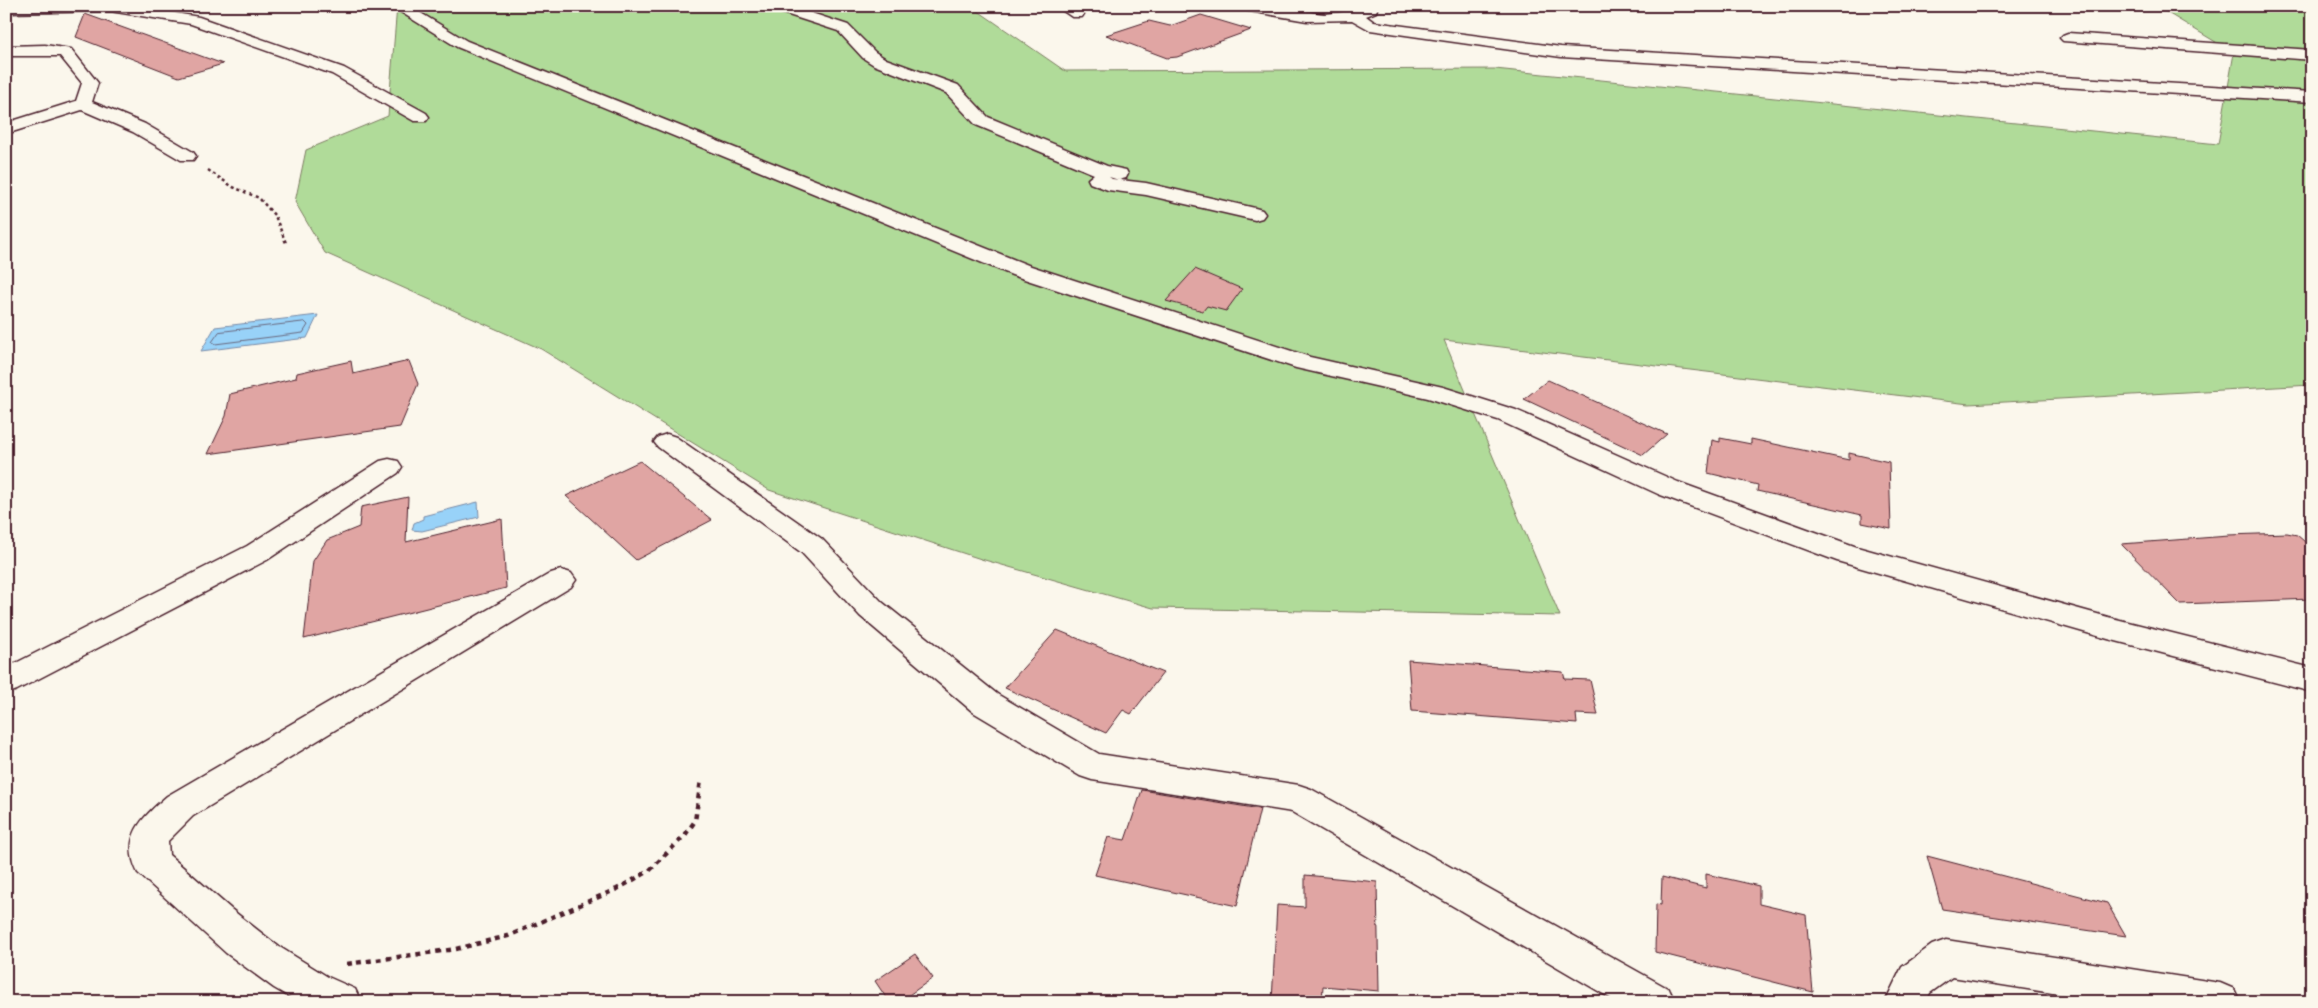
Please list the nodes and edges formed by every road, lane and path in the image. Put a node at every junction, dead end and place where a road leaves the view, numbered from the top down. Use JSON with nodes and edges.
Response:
{"nodes":[{"id":1,"x":398,"y":6,"type":"edge"},
{"id":2,"x":775,"y":6,"type":"edge"},
{"id":3,"x":1063,"y":6,"type":"edge"},
{"id":4,"x":1243,"y":6,"type":"edge"},
{"id":5,"x":1371,"y":6,"type":"edge"},
{"id":6,"x":6,"y":9,"type":"edge"},
{"id":7,"x":1077,"y":14,"type":"dead end"},
{"id":8,"x":1357,"y":16,"type":"junction"},
{"id":9,"x":2068,"y":38,"type":"dead end"},
{"id":10,"x":6,"y":51,"type":"edge"},
{"id":11,"x":2312,"y":55,"type":"edge"},
{"id":12,"x":2312,"y":97,"type":"edge"},
{"id":13,"x":83,"y":104,"type":"junction"},
{"id":14,"x":420,"y":117,"type":"dead end"},
{"id":15,"x":6,"y":129,"type":"edge"},
{"id":16,"x":1000,"y":130,"type":"junction"},
{"id":17,"x":187,"y":156,"type":"dead end"},
{"id":18,"x":203,"y":166,"type":"dead end"},
{"id":19,"x":1119,"y":174,"type":"dead end"},
{"id":20,"x":1255,"y":214,"type":"dead end"},
{"id":21,"x":286,"y":244,"type":"dead end"},
{"id":22,"x":667,"y":442,"type":"dead end"},
{"id":23,"x":389,"y":467,"type":"dead end"},
{"id":24,"x":561,"y":580,"type":"dead end"},
{"id":25,"x":2312,"y":680,"type":"edge"},
{"id":26,"x":6,"y":682,"type":"edge"},
{"id":27,"x":701,"y":780,"type":"dead end"},
{"id":28,"x":337,"y":965,"type":"dead end"},
{"id":29,"x":2157,"y":998,"type":"edge"},
{"id":30,"x":341,"y":1002,"type":"edge"},
{"id":31,"x":1654,"y":1002,"type":"edge"},
{"id":32,"x":1905,"y":1002,"type":"edge"},
{"id":33,"x":2220,"y":1002,"type":"edge"}],
"edges":[{"from":1,"to":25,"type":"street"},
{"from":2,"to":16,"type":"street"},
{"from":3,"to":7,"type":"street"},
{"from":4,"to":8,"type":"street"},
{"from":5,"to":8,"type":"street"},
{"from":6,"to":14,"type":"street"},
{"from":8,"to":12,"type":"street"},
{"from":9,"to":11,"type":"street"},
{"from":10,"to":13,"type":"street"},
{"from":13,"to":15,"type":"street"},
{"from":13,"to":17,"type":"street"},
{"from":16,"to":19,"type":"street"},
{"from":16,"to":20,"type":"street"},
{"from":18,"to":21,"type":"path"},
{"from":22,"to":31,"type":"street"},
{"from":23,"to":26,"type":"street"},
{"from":24,"to":30,"type":"street"},
{"from":27,"to":28,"type":"path"},
{"from":29,"to":32,"type":"street"},
{"from":29,"to":33,"type":"street"}]}
